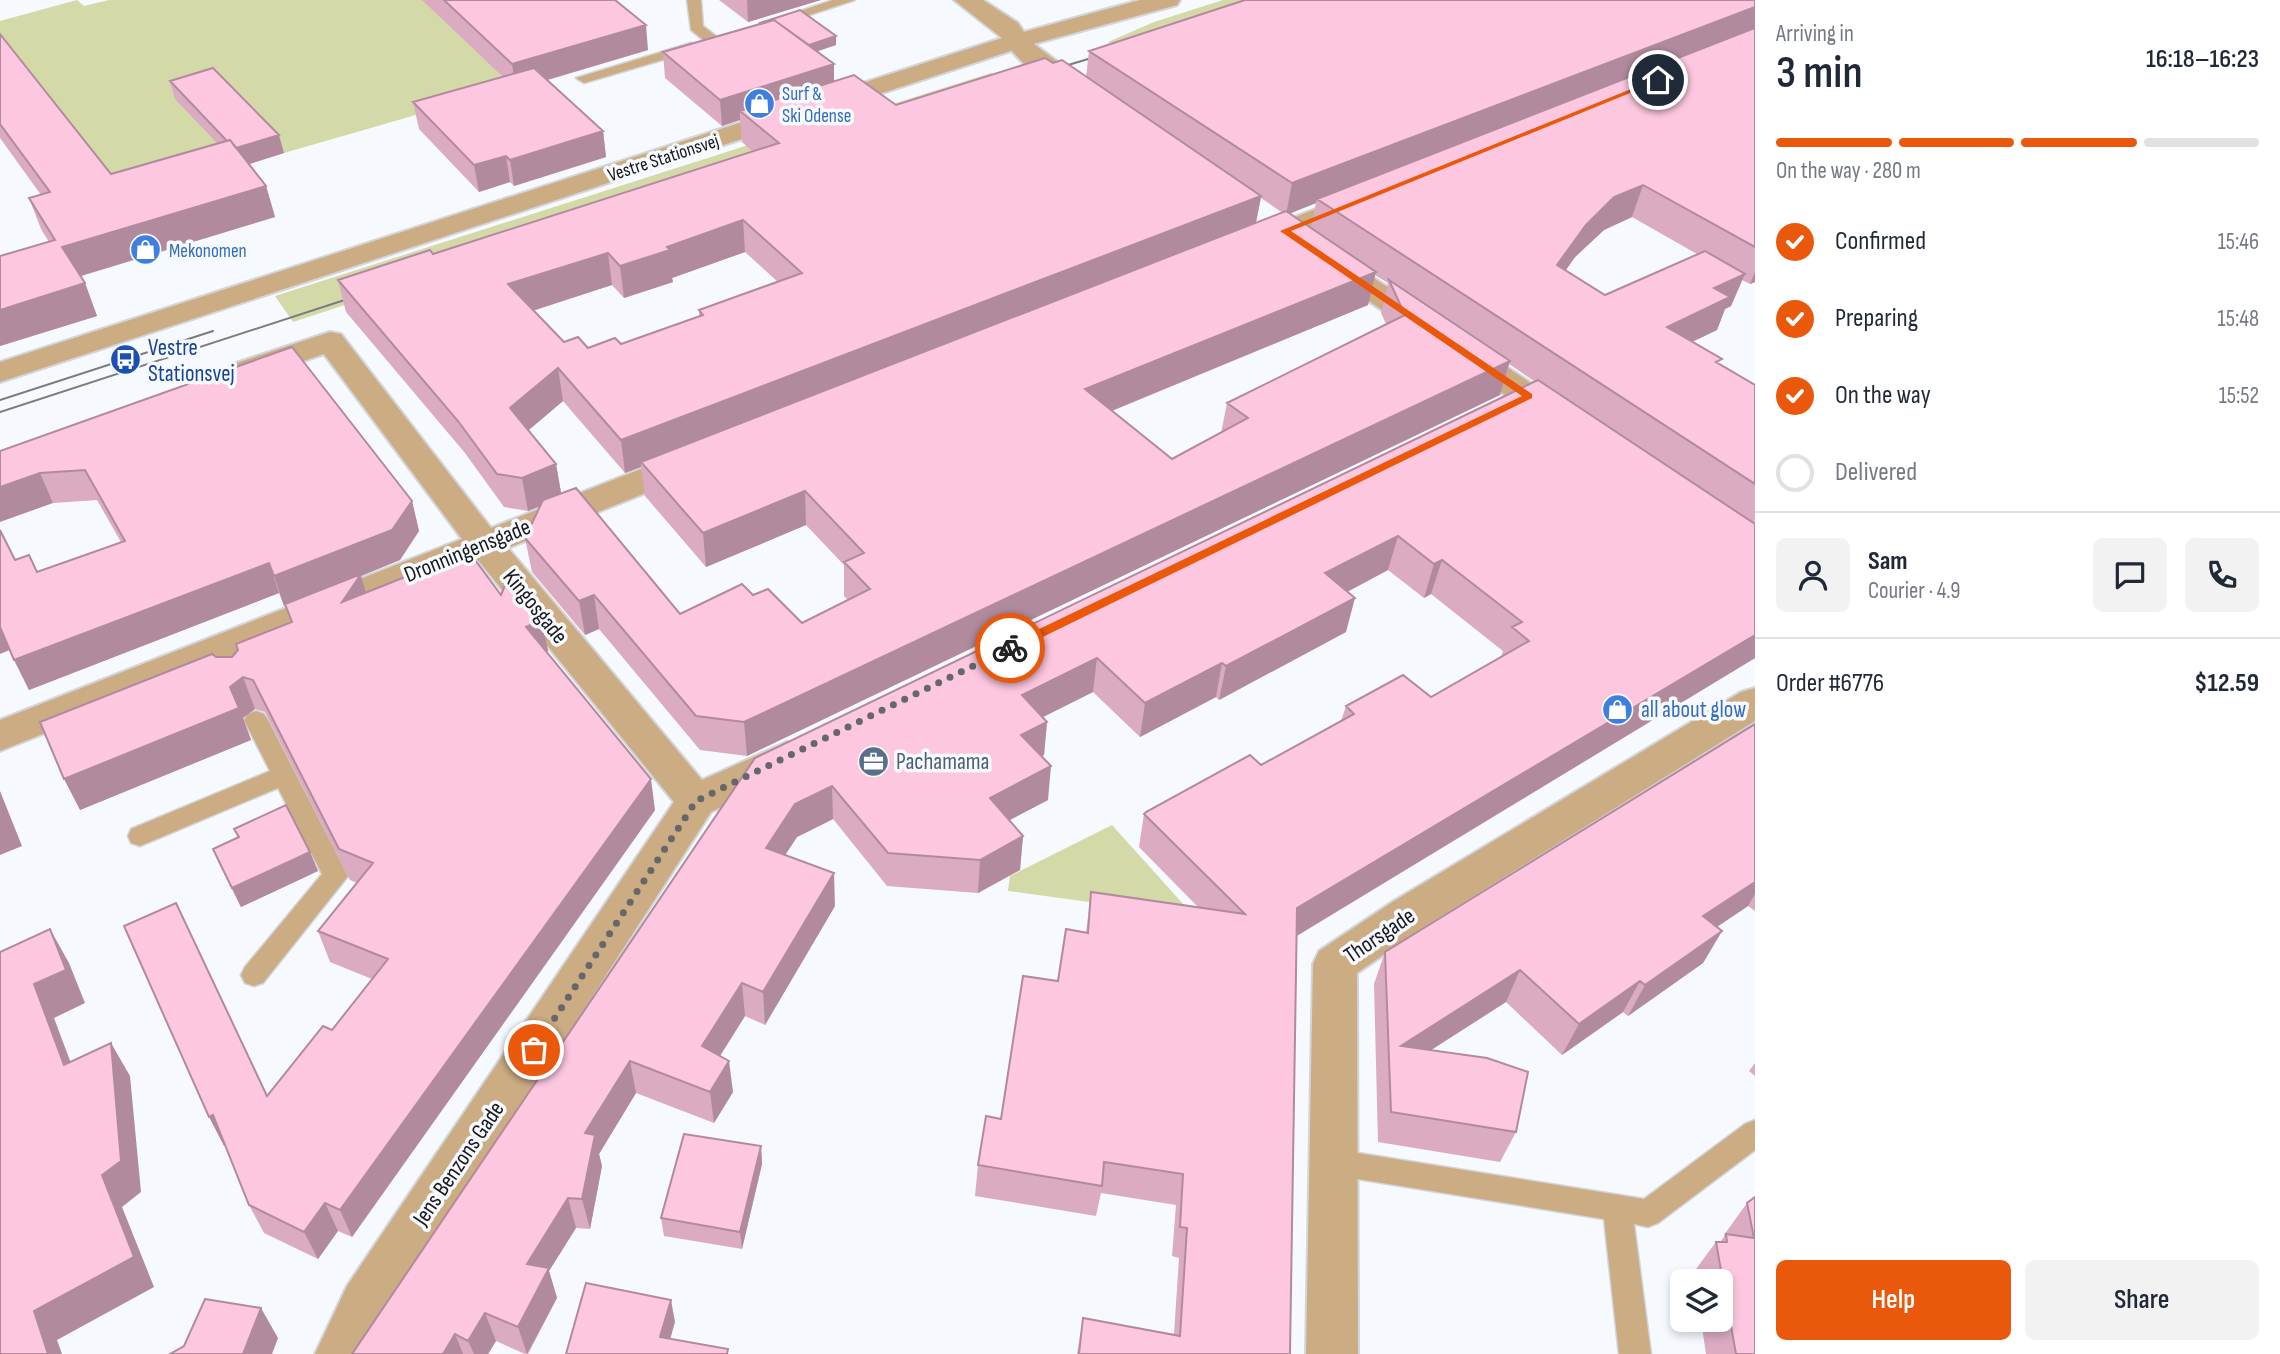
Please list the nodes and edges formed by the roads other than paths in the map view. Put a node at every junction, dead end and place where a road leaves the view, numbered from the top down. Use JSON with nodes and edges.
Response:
{"nodes":[{"id":1,"x":694,"y":0,"type":"edge"},
{"id":2,"x":848,"y":0,"type":"edge"},
{"id":3,"x":966,"y":0,"type":"edge"},
{"id":4,"x":1168,"y":0,"type":"edge"},
{"id":5,"x":760,"y":26,"type":"edge"},
{"id":6,"x":1017,"y":41,"type":"junction"},
{"id":7,"x":584,"y":78,"type":"dead end"},
{"id":8,"x":1101,"y":105,"type":"edge"},
{"id":9,"x":1389,"y":189,"type":"edge"},
{"id":10,"x":1273,"y":223,"type":"junction"},
{"id":11,"x":1231,"y":252,"type":"edge"},
{"id":12,"x":0,"y":372,"type":"edge"},
{"id":13,"x":224,"y":378,"type":"edge"},
{"id":14,"x":1529,"y":396,"type":"junction"},
{"id":15,"x":1499,"y":411,"type":"edge"},
{"id":16,"x":1583,"y":433,"type":"edge"},
{"id":17,"x":723,"y":450,"type":"edge"},
{"id":18,"x":484,"y":542,"type":"junction"},
{"id":19,"x":1755,"y":702,"type":"edge"},
{"id":20,"x":256,"y":720,"type":"edge"},
{"id":21,"x":0,"y":736,"type":"edge"},
{"id":22,"x":815,"y":743,"type":"edge"},
{"id":23,"x":284,"y":775,"type":"junction"},
{"id":24,"x":696,"y":801,"type":"junction"},
{"id":25,"x":140,"y":835,"type":"dead end"},
{"id":26,"x":254,"y":975,"type":"dead end"},
{"id":27,"x":1755,"y":1133,"type":"edge"},
{"id":28,"x":1333,"y":1162,"type":"junction"},
{"id":29,"x":1616,"y":1209,"type":"junction"},
{"id":30,"x":341,"y":1354,"type":"edge"},
{"id":31,"x":1332,"y":1354,"type":"edge"},
{"id":32,"x":1635,"y":1354,"type":"edge"}],
"edges":[{"from":1,"to":7,"type":"lane"},
{"from":2,"to":5,"type":"lane"},
{"from":3,"to":6,"type":"street"},
{"from":4,"to":6,"type":"street","name":"Vestre Stationsvej"},
{"from":6,"to":8,"type":"street"},
{"from":6,"to":12,"type":"street","name":"Vestre Stationsvej"},
{"from":9,"to":10,"type":"street"},
{"from":10,"to":11,"type":"street"},
{"from":10,"to":14,"type":"street"},
{"from":13,"to":18,"type":"street","name":"Kingosgade"},
{"from":14,"to":15,"type":"street"},
{"from":14,"to":16,"type":"street"},
{"from":17,"to":18,"type":"street","name":"Dronningensgade"},
{"from":18,"to":21,"type":"street","name":"Dronningensgade"},
{"from":18,"to":24,"type":"street","name":"Kingosgade"},
{"from":19,"to":28,"type":"street","name":"Thorsgade"},
{"from":20,"to":23,"type":"lane"},
{"from":22,"to":24,"type":"street"},
{"from":23,"to":25,"type":"lane"},
{"from":23,"to":26,"type":"lane"},
{"from":24,"to":30,"type":"street","name":"Jens Benzons Gade"},
{"from":27,"to":29,"type":"lane"},
{"from":28,"to":29,"type":"lane"},
{"from":28,"to":31,"type":"street","name":"Thorsgade"},
{"from":29,"to":32,"type":"lane"}]}
